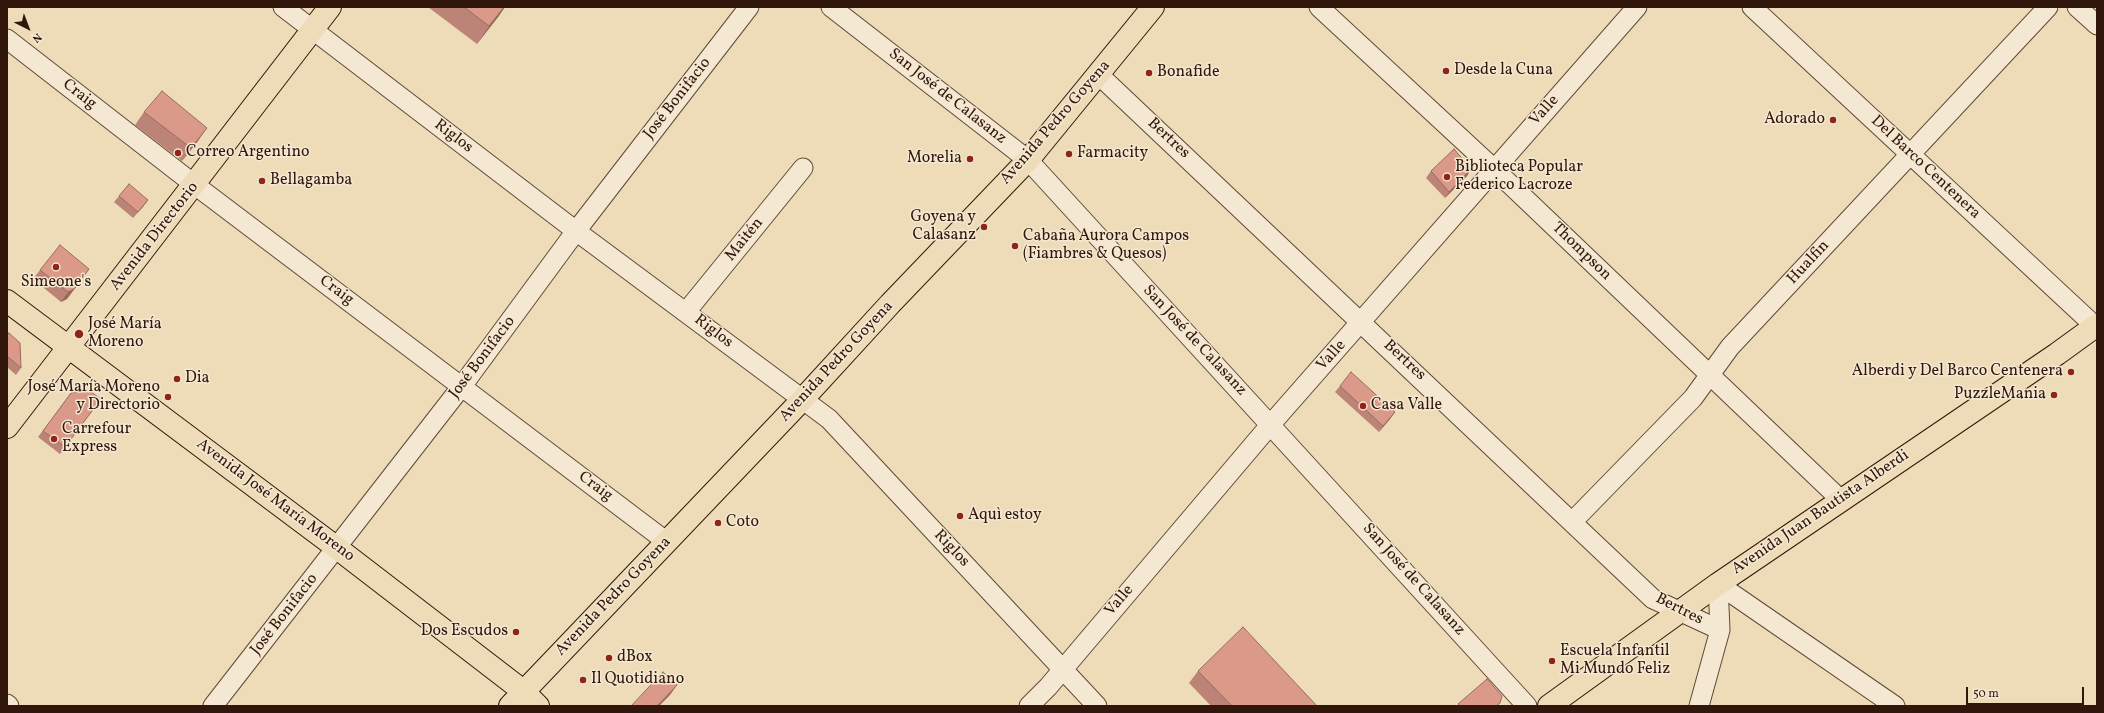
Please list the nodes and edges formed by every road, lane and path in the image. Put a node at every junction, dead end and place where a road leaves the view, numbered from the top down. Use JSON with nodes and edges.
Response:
{"nodes":[{"id":1,"x":283,"y":7,"type":"edge"},
{"id":2,"x":330,"y":7,"type":"edge"},
{"id":3,"x":749,"y":7,"type":"edge"},
{"id":4,"x":831,"y":7,"type":"edge"},
{"id":5,"x":1153,"y":7,"type":"edge"},
{"id":6,"x":1320,"y":7,"type":"edge"},
{"id":7,"x":1637,"y":7,"type":"edge"},
{"id":8,"x":1752,"y":7,"type":"edge"},
{"id":9,"x":2048,"y":7,"type":"edge"},
{"id":10,"x":2077,"y":7,"type":"edge"},
{"id":11,"x":2097,"y":25,"type":"edge"},
{"id":12,"x":312,"y":30,"type":"junction"},
{"id":13,"x":7,"y":39,"type":"edge"},
{"id":14,"x":1099,"y":75,"type":"junction"},
{"id":15,"x":1911,"y":155,"type":"junction"},
{"id":16,"x":1028,"y":160,"type":"junction"},
{"id":17,"x":803,"y":168,"type":"dead end"},
{"id":18,"x":1494,"y":169,"type":"junction"},
{"id":19,"x":195,"y":185,"type":"junction"},
{"id":20,"x":576,"y":231,"type":"junction"},
{"id":21,"x":7,"y":301,"type":"edge"},
{"id":22,"x":686,"y":312,"type":"junction"},
{"id":23,"x":1362,"y":322,"type":"junction"},
{"id":24,"x":2096,"y":326,"type":"edge"},
{"id":25,"x":68,"y":347,"type":"junction"},
{"id":26,"x":1710,"y":375,"type":"junction"},
{"id":27,"x":462,"y":386,"type":"junction"},
{"id":28,"x":802,"y":400,"type":"junction"},
{"id":29,"x":1271,"y":424,"type":"junction"},
{"id":30,"x":7,"y":427,"type":"edge"},
{"id":31,"x":1841,"y":500,"type":"junction"},
{"id":32,"x":1573,"y":521,"type":"junction"},
{"id":33,"x":667,"y":542,"type":"junction"},
{"id":34,"x":338,"y":548,"type":"junction"},
{"id":35,"x":1718,"y":584,"type":"junction"},
{"id":36,"x":1680,"y":611,"type":"junction"},
{"id":37,"x":1720,"y":630,"type":"junction"},
{"id":38,"x":1063,"y":668,"type":"junction"},
{"id":39,"x":516,"y":699,"type":"edge"},
{"id":40,"x":213,"y":706,"type":"edge"},
{"id":41,"x":538,"y":706,"type":"edge"},
{"id":42,"x":1029,"y":706,"type":"edge"},
{"id":43,"x":1098,"y":706,"type":"edge"},
{"id":44,"x":1527,"y":706,"type":"edge"},
{"id":45,"x":1549,"y":706,"type":"edge"},
{"id":46,"x":1699,"y":706,"type":"edge"},
{"id":47,"x":1895,"y":706,"type":"edge"}],
"edges":[{"from":1,"to":12,"type":"street","name":"Riglos"},
{"from":2,"to":12,"type":"main road","name":"Avenida Directorio"},
{"from":3,"to":20,"type":"street","name":"José Bonifacio"},
{"from":4,"to":16,"type":"street","name":"San José de Calasanz"},
{"from":5,"to":14,"type":"main road","name":"Avenida Pedro Goyena"},
{"from":6,"to":18,"type":"street","name":"Thompson"},
{"from":7,"to":18,"type":"street","name":"Valle"},
{"from":8,"to":15,"type":"street","name":"Del Barco Centenera"},
{"from":9,"to":15,"type":"street","name":"Hualfin"},
{"from":10,"to":11,"type":"street"},
{"from":12,"to":19,"type":"main road","name":"Avenida Directorio"},
{"from":12,"to":20,"type":"street","name":"Riglos"},
{"from":13,"to":19,"type":"street","name":"Craig"},
{"from":14,"to":16,"type":"main road","name":"Avenida Pedro Goyena"},
{"from":14,"to":23,"type":"street","name":"Bertres"},
{"from":15,"to":24,"type":"street","name":"Del Barco Centenera"},
{"from":15,"to":26,"type":"street","name":"Hualfin"},
{"from":16,"to":28,"type":"main road","name":"Avenida Pedro Goyena"},
{"from":16,"to":29,"type":"street","name":"San José de Calasanz"},
{"from":17,"to":22,"type":"street","name":"Maitén"},
{"from":18,"to":23,"type":"street","name":"Valle"},
{"from":18,"to":26,"type":"street","name":"Thompson"},
{"from":19,"to":25,"type":"main road","name":"Avenida Directorio"},
{"from":19,"to":27,"type":"street","name":"Craig"},
{"from":20,"to":22,"type":"street","name":"Riglos"},
{"from":20,"to":27,"type":"street","name":"José Bonifacio"},
{"from":21,"to":25,"type":"main road","name":"Avenida José María Moreno"},
{"from":22,"to":28,"type":"street","name":"Riglos"},
{"from":23,"to":29,"type":"street","name":"Valle"},
{"from":23,"to":32,"type":"street","name":"Bertres"},
{"from":24,"to":31,"type":"main road","name":"Avenida Juan Bautista Alberdi"},
{"from":25,"to":30,"type":"main road","name":"Avenida Directorio"},
{"from":25,"to":34,"type":"main road","name":"Avenida José María Moreno"},
{"from":26,"to":31,"type":"street","name":"Thompson"},
{"from":26,"to":32,"type":"street","name":"Hualfin"},
{"from":27,"to":33,"type":"street","name":"Craig"},
{"from":27,"to":34,"type":"street","name":"José Bonifacio"},
{"from":28,"to":33,"type":"main road","name":"Avenida Pedro Goyena"},
{"from":28,"to":38,"type":"street","name":"Riglos"},
{"from":29,"to":38,"type":"street","name":"Valle"},
{"from":29,"to":44,"type":"street","name":"San José de Calasanz"},
{"from":31,"to":35,"type":"main road","name":"Avenida Juan Bautista Alberdi"},
{"from":32,"to":36,"type":"street","name":"Bertres"},
{"from":33,"to":39,"type":"main road","name":"Avenida Pedro Goyena"},
{"from":34,"to":39,"type":"main road","name":"Avenida José María Moreno"},
{"from":34,"to":40,"type":"street","name":"José Bonifacio"},
{"from":35,"to":36,"type":"main road","name":"Avenida Juan Bautista Alberdi"},
{"from":35,"to":37,"type":"street"},
{"from":35,"to":47,"type":"street"},
{"from":36,"to":37,"type":"street","name":"Bertres"},
{"from":36,"to":45,"type":"main road","name":"Avenida Juan Bautista Alberdi"},
{"from":37,"to":46,"type":"street"},
{"from":38,"to":42,"type":"street","name":"Valle"},
{"from":38,"to":43,"type":"street","name":"Riglos"},
{"from":39,"to":41,"type":"main road","name":"Avenida José María Moreno"}]}
